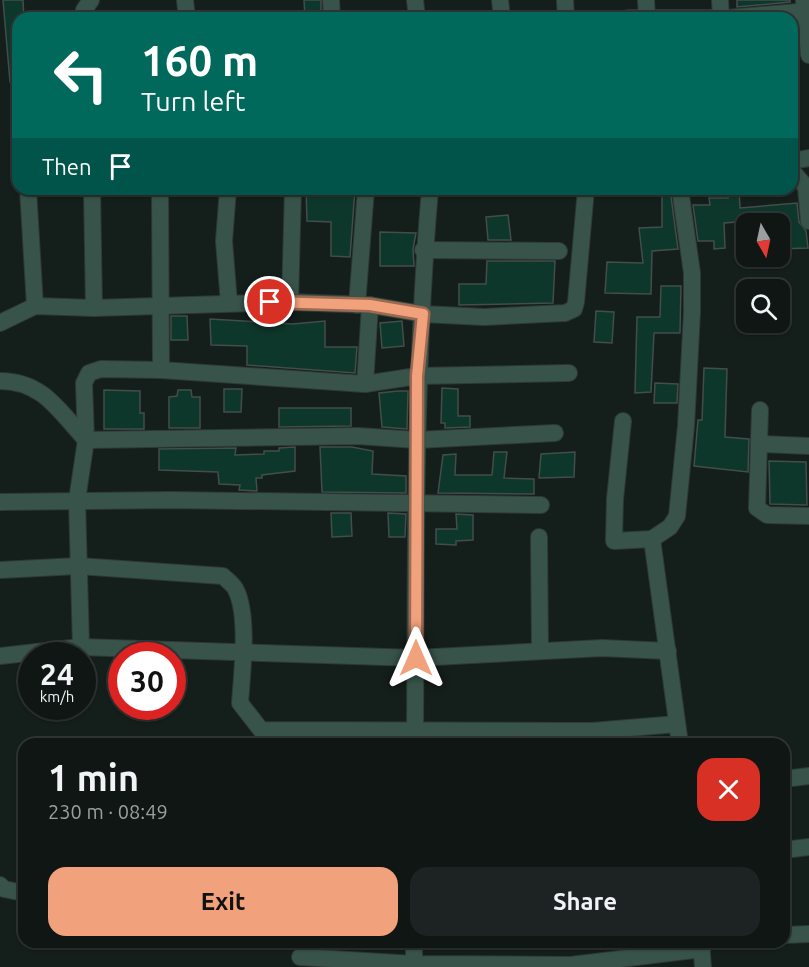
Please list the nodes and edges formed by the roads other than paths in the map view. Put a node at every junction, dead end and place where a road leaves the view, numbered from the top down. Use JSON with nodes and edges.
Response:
{"nodes":[{"id":1,"x":806,"y":7,"type":"edge"},
{"id":2,"x":767,"y":12,"type":"edge"},
{"id":3,"x":809,"y":55,"type":"edge"},
{"id":4,"x":798,"y":178,"type":"edge"},
{"id":5,"x":28,"y":195,"type":"edge"},
{"id":6,"x":92,"y":195,"type":"edge"},
{"id":7,"x":160,"y":195,"type":"edge"},
{"id":8,"x":228,"y":195,"type":"edge"},
{"id":9,"x":293,"y":195,"type":"edge"},
{"id":10,"x":366,"y":195,"type":"edge"},
{"id":11,"x":429,"y":195,"type":"edge"},
{"id":12,"x":585,"y":195,"type":"edge"},
{"id":13,"x":681,"y":195,"type":"edge"},
{"id":14,"x":809,"y":220,"type":"edge"},
{"id":15,"x":423,"y":250,"type":"junction"},
{"id":16,"x":559,"y":251,"type":"dead end"},
{"id":17,"x":290,"y":302,"type":"junction"},
{"id":18,"x":229,"y":303,"type":"junction"},
{"id":19,"x":159,"y":305,"type":"junction"},
{"id":20,"x":364,"y":305,"type":"junction"},
{"id":21,"x":36,"y":306,"type":"junction"},
{"id":22,"x":94,"y":308,"type":"junction"},
{"id":23,"x":423,"y":314,"type":"junction"},
{"id":24,"x":0,"y":323,"type":"edge"},
{"id":25,"x":161,"y":370,"type":"junction"},
{"id":26,"x":569,"y":373,"type":"dead end"},
{"id":27,"x":417,"y":376,"type":"junction"},
{"id":28,"x":0,"y":381,"type":"edge"},
{"id":29,"x":365,"y":384,"type":"junction"},
{"id":30,"x":760,"y":410,"type":"dead end"},
{"id":31,"x":623,"y":421,"type":"dead end"},
{"id":32,"x":555,"y":434,"type":"dead end"},
{"id":33,"x":86,"y":440,"type":"junction"},
{"id":34,"x":417,"y":440,"type":"junction"},
{"id":35,"x":760,"y":444,"type":"junction"},
{"id":36,"x":809,"y":446,"type":"edge"},
{"id":37,"x":77,"y":500,"type":"junction"},
{"id":38,"x":416,"y":501,"type":"junction"},
{"id":39,"x":0,"y":502,"type":"edge"},
{"id":40,"x":541,"y":505,"type":"dead end"},
{"id":41,"x":809,"y":516,"type":"edge"},
{"id":42,"x":539,"y":537,"type":"dead end"},
{"id":43,"x":652,"y":539,"type":"junction"},
{"id":44,"x":78,"y":566,"type":"junction"},
{"id":45,"x":0,"y":570,"type":"edge"},
{"id":46,"x":81,"y":642,"type":"edge"},
{"id":47,"x":96,"y":647,"type":"edge"},
{"id":48,"x":244,"y":651,"type":"junction"},
{"id":49,"x":540,"y":651,"type":"junction"},
{"id":50,"x":668,"y":651,"type":"junction"},
{"id":51,"x":18,"y":654,"type":"edge"},
{"id":52,"x":0,"y":656,"type":"edge"},
{"id":53,"x":416,"y":658,"type":"junction"},
{"id":54,"x":677,"y":724,"type":"junction"},
{"id":55,"x":415,"y":736,"type":"edge"},
{"id":56,"x":679,"y":738,"type":"edge"},
{"id":57,"x":809,"y":776,"type":"edge"},
{"id":58,"x":790,"y":778,"type":"edge"},
{"id":59,"x":809,"y":847,"type":"edge"},
{"id":60,"x":790,"y":849,"type":"edge"},
{"id":61,"x":0,"y":885,"type":"edge"},
{"id":62,"x":18,"y":892,"type":"edge"},
{"id":63,"x":809,"y":934,"type":"edge"},
{"id":64,"x":790,"y":935,"type":"edge"},
{"id":65,"x":414,"y":948,"type":"edge"},
{"id":66,"x":682,"y":948,"type":"edge"},
{"id":67,"x":701,"y":948,"type":"edge"},
{"id":68,"x":300,"y":957,"type":"dead end"},
{"id":69,"x":414,"y":966,"type":"edge"},
{"id":70,"x":703,"y":967,"type":"edge"}],
"edges":[{"from":1,"to":2,"type":"street"},
{"from":1,"to":3,"type":"street"},
{"from":4,"to":14,"type":"street"},
{"from":5,"to":21,"type":"street"},
{"from":6,"to":22,"type":"street"},
{"from":7,"to":19,"type":"street"},
{"from":8,"to":18,"type":"street"},
{"from":9,"to":17,"type":"street"},
{"from":10,"to":20,"type":"street"},
{"from":11,"to":15,"type":"street"},
{"from":12,"to":23,"type":"street"},
{"from":13,"to":43,"type":"street"},
{"from":15,"to":16,"type":"street"},
{"from":15,"to":23,"type":"street"},
{"from":17,"to":18,"type":"street"},
{"from":17,"to":20,"type":"street"},
{"from":18,"to":19,"type":"street"},
{"from":19,"to":22,"type":"street"},
{"from":19,"to":25,"type":"street"},
{"from":20,"to":23,"type":"street"},
{"from":20,"to":29,"type":"street"},
{"from":21,"to":22,"type":"street"},
{"from":21,"to":24,"type":"street"},
{"from":23,"to":27,"type":"street"},
{"from":25,"to":29,"type":"street"},
{"from":25,"to":33,"type":"street"},
{"from":26,"to":27,"type":"street"},
{"from":27,"to":29,"type":"street"},
{"from":27,"to":34,"type":"street"},
{"from":28,"to":33,"type":"street"},
{"from":30,"to":35,"type":"street"},
{"from":31,"to":43,"type":"street"},
{"from":32,"to":34,"type":"street"},
{"from":33,"to":34,"type":"street"},
{"from":33,"to":37,"type":"street"},
{"from":34,"to":38,"type":"street"},
{"from":35,"to":36,"type":"street"},
{"from":35,"to":41,"type":"street"},
{"from":37,"to":38,"type":"street"},
{"from":37,"to":39,"type":"street"},
{"from":37,"to":44,"type":"street"},
{"from":38,"to":40,"type":"street"},
{"from":38,"to":53,"type":"street"},
{"from":42,"to":49,"type":"street"},
{"from":43,"to":50,"type":"street"},
{"from":44,"to":45,"type":"street"},
{"from":44,"to":46,"type":"street"},
{"from":44,"to":48,"type":"street"},
{"from":47,"to":48,"type":"street"},
{"from":48,"to":53,"type":"street"},
{"from":48,"to":55,"type":"street"},
{"from":49,"to":50,"type":"street"},
{"from":49,"to":53,"type":"street"},
{"from":50,"to":54,"type":"street"},
{"from":51,"to":52,"type":"street"},
{"from":53,"to":55,"type":"street"},
{"from":54,"to":55,"type":"street"},
{"from":54,"to":56,"type":"street"},
{"from":57,"to":58,"type":"street"},
{"from":59,"to":60,"type":"street"},
{"from":61,"to":62,"type":"street"},
{"from":63,"to":64,"type":"street"},
{"from":65,"to":69,"type":"street"},
{"from":66,"to":69,"type":"street"},
{"from":67,"to":70,"type":"street"},
{"from":68,"to":69,"type":"street"}]}
